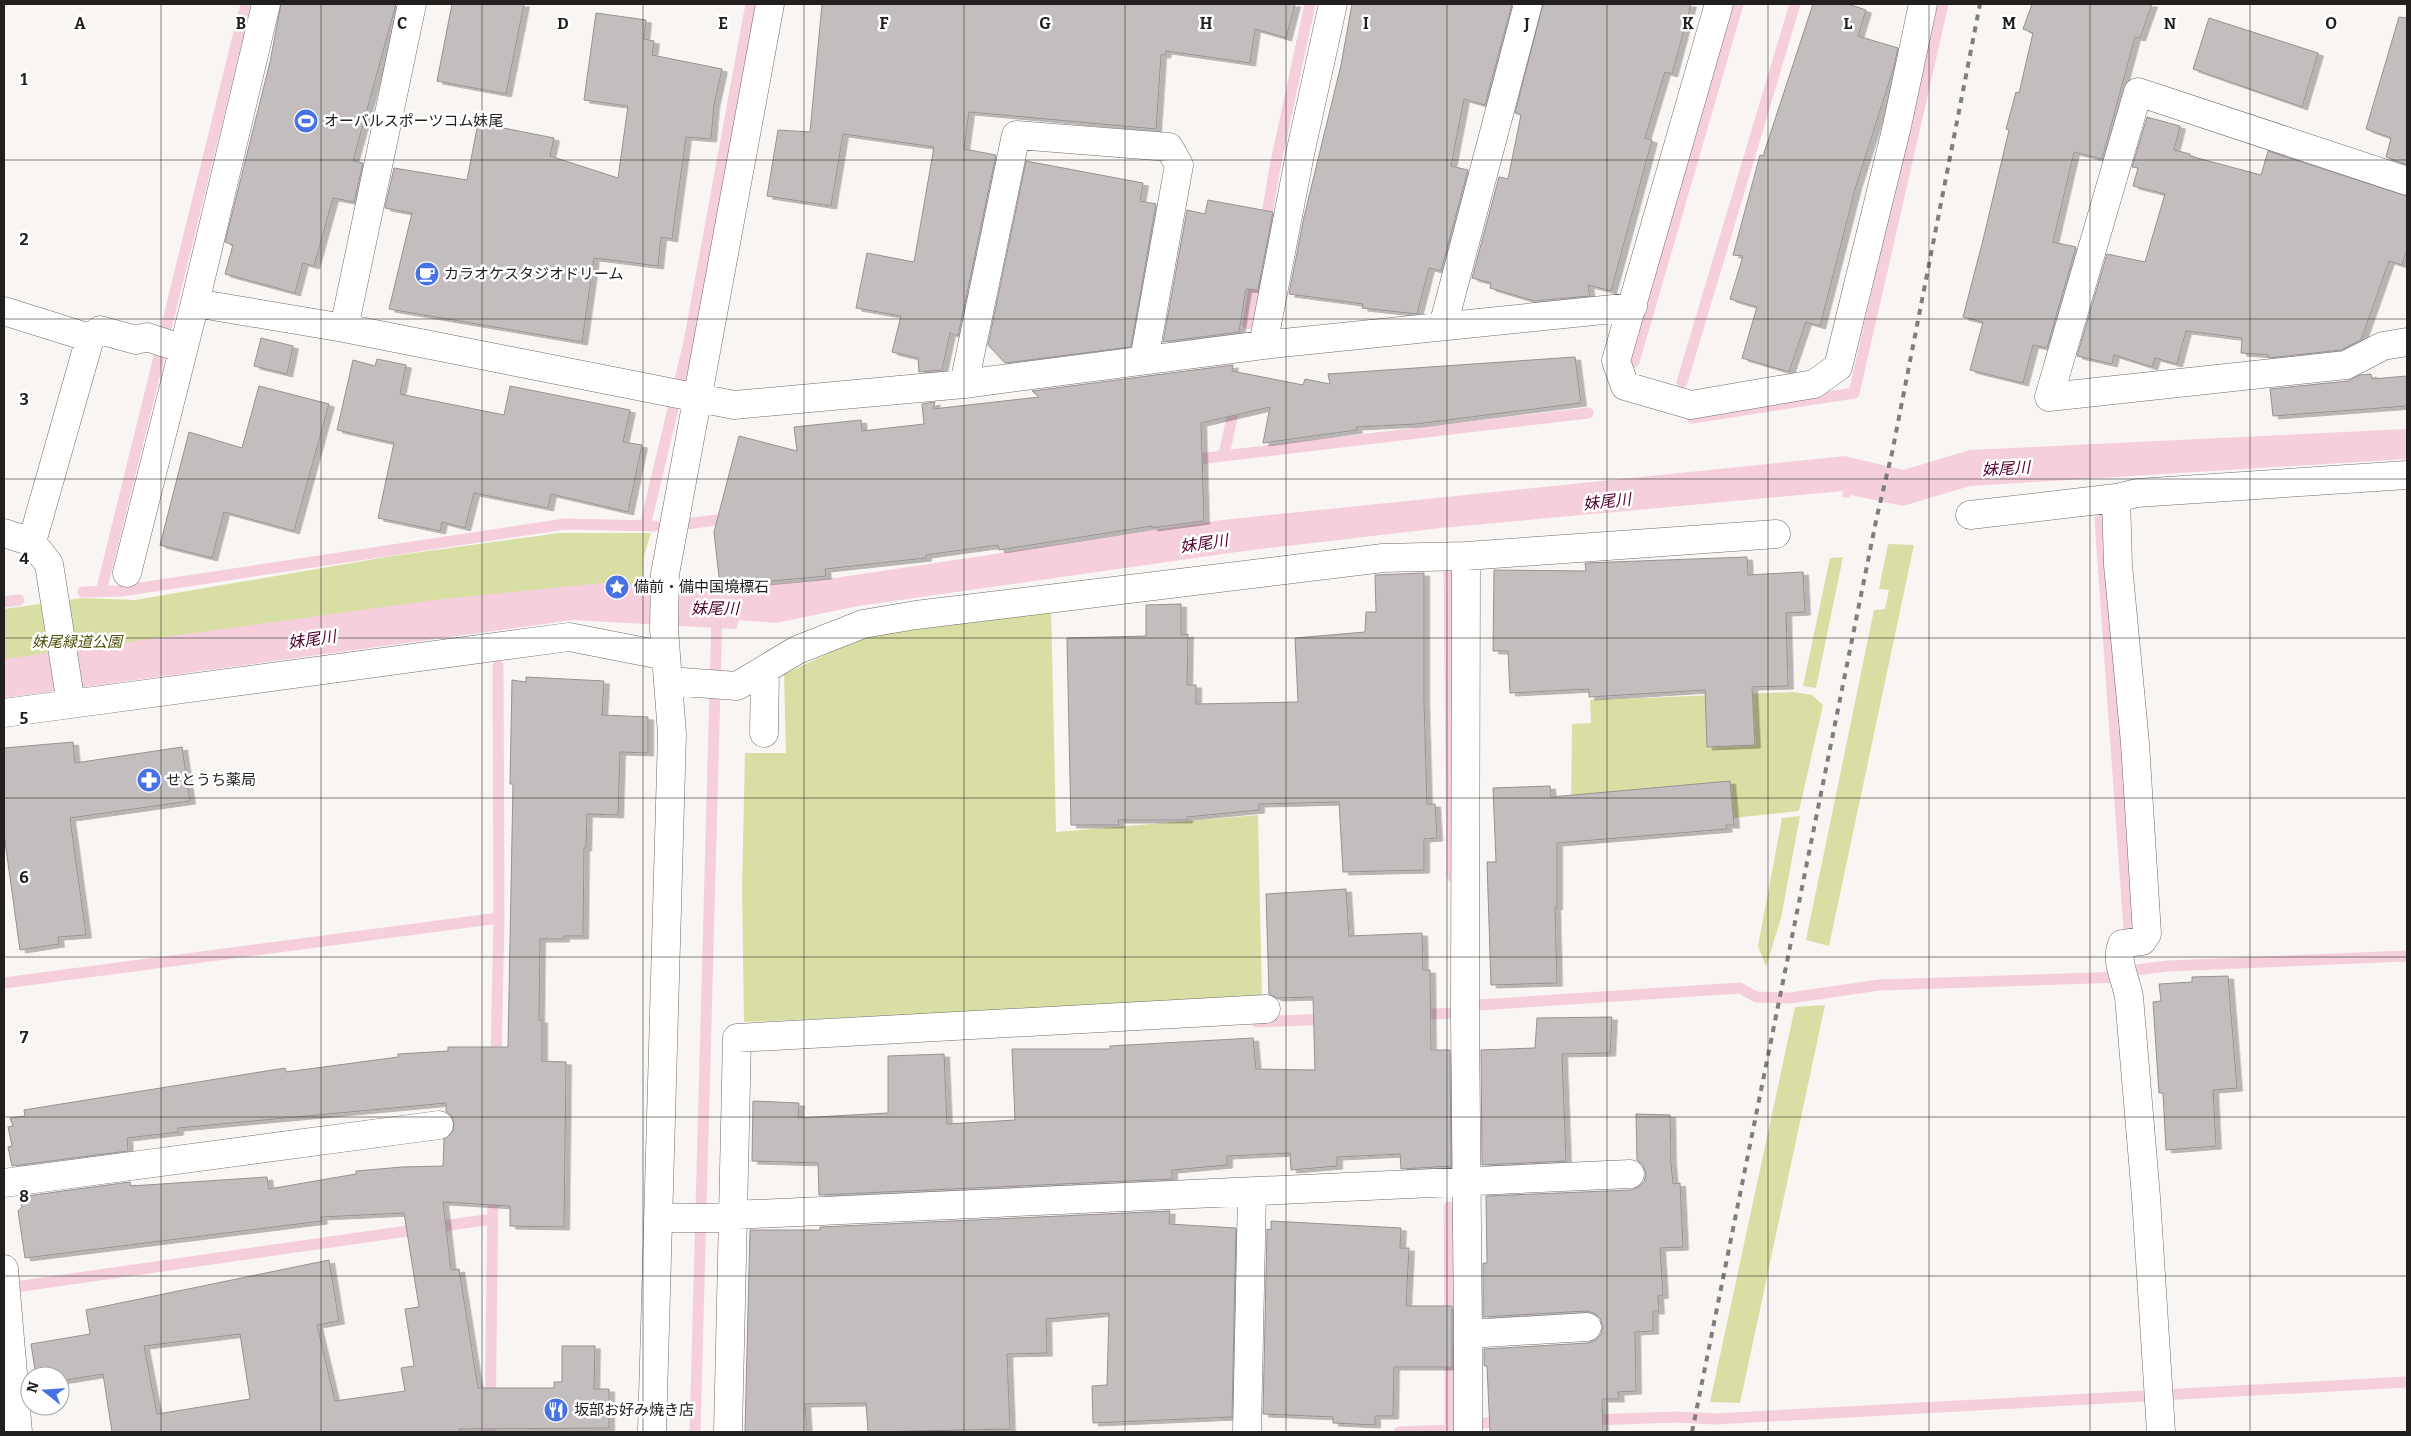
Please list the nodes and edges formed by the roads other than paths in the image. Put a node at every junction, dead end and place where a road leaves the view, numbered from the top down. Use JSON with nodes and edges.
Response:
{"nodes":[{"id":1,"x":266,"y":4,"type":"edge"},
{"id":2,"x":412,"y":4,"type":"edge"},
{"id":3,"x":770,"y":4,"type":"edge"},
{"id":4,"x":1333,"y":4,"type":"edge"},
{"id":5,"x":1528,"y":4,"type":"edge"},
{"id":6,"x":1719,"y":4,"type":"edge"},
{"id":7,"x":1923,"y":4,"type":"edge"},
{"id":8,"x":2407,"y":181,"type":"edge"},
{"id":9,"x":195,"y":303,"type":"junction"},
{"id":10,"x":1633,"y":307,"type":"junction"},
{"id":11,"x":4,"y":311,"type":"edge"},
{"id":12,"x":1443,"y":326,"type":"junction"},
{"id":13,"x":344,"y":328,"type":"junction"},
{"id":14,"x":90,"y":338,"type":"junction"},
{"id":15,"x":2407,"y":342,"type":"edge"},
{"id":16,"x":169,"y":344,"type":"junction"},
{"id":17,"x":1263,"y":346,"type":"junction"},
{"id":18,"x":1144,"y":360,"type":"junction"},
{"id":19,"x":964,"y":384,"type":"junction"},
{"id":20,"x":684,"y":395,"type":"junction"},
{"id":21,"x":2407,"y":475,"type":"edge"},
{"id":22,"x":2116,"y":498,"type":"junction"},
{"id":23,"x":1970,"y":515,"type":"dead end"},
{"id":24,"x":4,"y":533,"type":"edge"},
{"id":25,"x":1776,"y":534,"type":"dead end"},
{"id":26,"x":32,"y":542,"type":"junction"},
{"id":27,"x":1466,"y":556,"type":"junction"},
{"id":28,"x":127,"y":573,"type":"dead end"},
{"id":29,"x":765,"y":670,"type":"junction"},
{"id":30,"x":675,"y":673,"type":"junction"},
{"id":31,"x":70,"y":694,"type":"junction"},
{"id":32,"x":4,"y":713,"type":"edge"},
{"id":33,"x":764,"y":733,"type":"dead end"},
{"id":34,"x":1266,"y":1009,"type":"dead end"},
{"id":35,"x":439,"y":1125,"type":"dead end"},
{"id":36,"x":1630,"y":1174,"type":"dead end"},
{"id":37,"x":1466,"y":1182,"type":"junction"},
{"id":38,"x":4,"y":1183,"type":"edge"},
{"id":39,"x":1252,"y":1192,"type":"junction"},
{"id":40,"x":726,"y":1217,"type":"junction"},
{"id":41,"x":668,"y":1218,"type":"junction"},
{"id":42,"x":4,"y":1269,"type":"edge"},
{"id":43,"x":4,"y":1276,"type":"edge"},
{"id":44,"x":1587,"y":1327,"type":"dead end"},
{"id":45,"x":1468,"y":1334,"type":"junction"},
{"id":46,"x":1248,"y":1427,"type":"edge"},
{"id":47,"x":18,"y":1432,"type":"edge"},
{"id":48,"x":652,"y":1432,"type":"edge"},
{"id":49,"x":728,"y":1432,"type":"edge"},
{"id":50,"x":1468,"y":1432,"type":"edge"},
{"id":51,"x":2160,"y":1432,"type":"edge"}],
"edges":[{"from":1,"to":9,"type":"street"},
{"from":2,"to":13,"type":"street"},
{"from":3,"to":20,"type":"street"},
{"from":4,"to":17,"type":"street"},
{"from":5,"to":12,"type":"street"},
{"from":6,"to":10,"type":"street"},
{"from":7,"to":10,"type":"street"},
{"from":8,"to":15,"type":"street"},
{"from":9,"to":13,"type":"street"},
{"from":9,"to":16,"type":"street"},
{"from":10,"to":12,"type":"street"},
{"from":11,"to":14,"type":"street"},
{"from":12,"to":17,"type":"street"},
{"from":13,"to":20,"type":"street"},
{"from":14,"to":16,"type":"street"},
{"from":14,"to":26,"type":"street"},
{"from":16,"to":28,"type":"street"},
{"from":17,"to":18,"type":"street"},
{"from":18,"to":19,"type":"street"},
{"from":18,"to":19,"type":"street"},
{"from":19,"to":20,"type":"street"},
{"from":20,"to":30,"type":"street"},
{"from":21,"to":22,"type":"street"},
{"from":22,"to":23,"type":"street"},
{"from":22,"to":51,"type":"street"},
{"from":24,"to":26,"type":"street"},
{"from":25,"to":27,"type":"street"},
{"from":26,"to":31,"type":"street"},
{"from":27,"to":29,"type":"street"},
{"from":27,"to":37,"type":"street"},
{"from":29,"to":30,"type":"street"},
{"from":29,"to":33,"type":"street"},
{"from":30,"to":31,"type":"street"},
{"from":30,"to":41,"type":"street"},
{"from":31,"to":32,"type":"street"},
{"from":34,"to":40,"type":"street"},
{"from":35,"to":38,"type":"street"},
{"from":36,"to":37,"type":"street"},
{"from":37,"to":39,"type":"street"},
{"from":37,"to":45,"type":"street"},
{"from":39,"to":40,"type":"street"},
{"from":39,"to":46,"type":"street"},
{"from":40,"to":41,"type":"street"},
{"from":40,"to":49,"type":"street"},
{"from":41,"to":48,"type":"street"},
{"from":42,"to":43,"type":"street"},
{"from":43,"to":47,"type":"street"},
{"from":44,"to":45,"type":"street"},
{"from":45,"to":50,"type":"street"}]}
